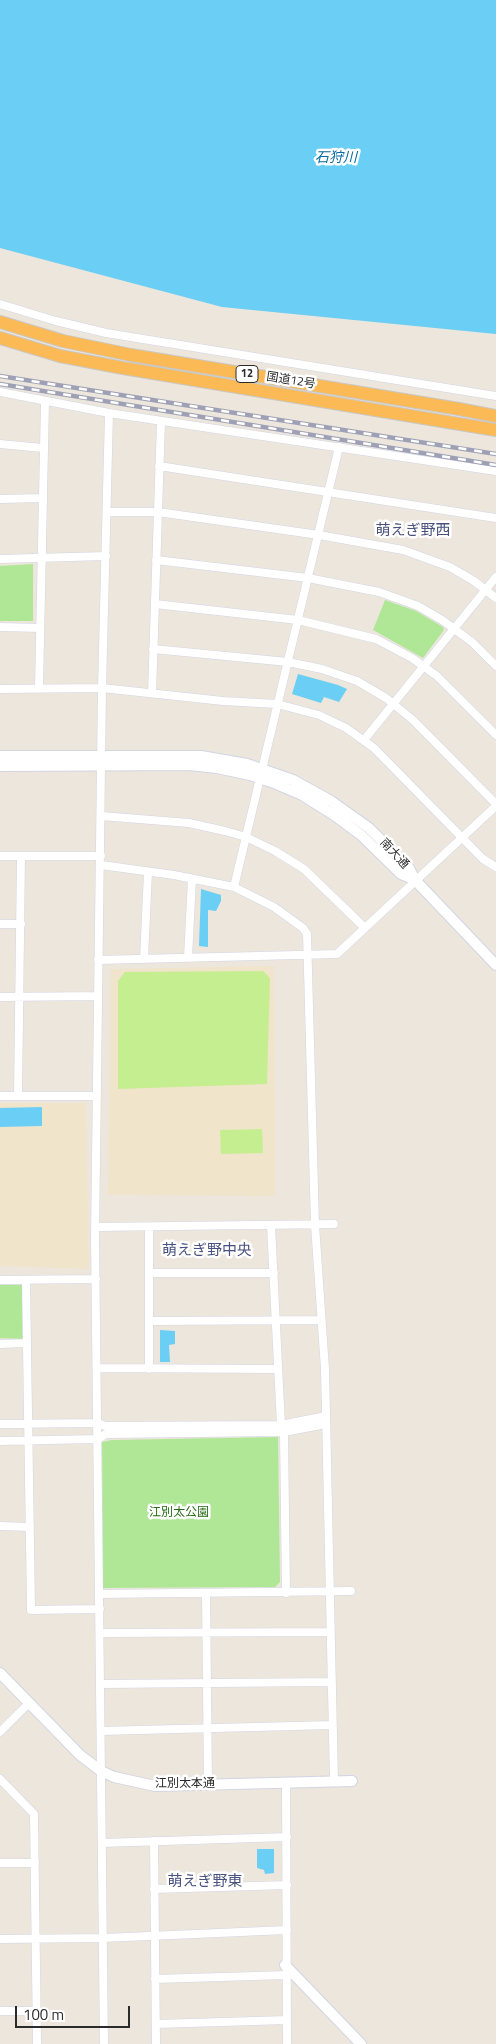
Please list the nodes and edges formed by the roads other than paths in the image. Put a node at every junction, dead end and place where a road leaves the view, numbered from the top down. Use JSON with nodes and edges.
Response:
{"nodes":[{"id":1,"x":0,"y":304,"type":"edge"},
{"id":2,"x":0,"y":322,"type":"edge"},
{"id":3,"x":0,"y":338,"type":"edge"},
{"id":4,"x":0,"y":392,"type":"edge"},
{"id":5,"x":496,"y":396,"type":"edge"},
{"id":6,"x":44,"y":401,"type":"junction"},
{"id":7,"x":109,"y":413,"type":"junction"},
{"id":8,"x":496,"y":416,"type":"edge"},
{"id":9,"x":160,"y":420,"type":"junction"},
{"id":10,"x":496,"y":430,"type":"edge"},
{"id":11,"x":0,"y":444,"type":"edge"},
{"id":12,"x":339,"y":447,"type":"junction"},
{"id":13,"x":43,"y":448,"type":"junction"},
{"id":14,"x":159,"y":466,"type":"junction"},
{"id":15,"x":496,"y":471,"type":"edge"},
{"id":16,"x":328,"y":492,"type":"junction"},
{"id":17,"x":42,"y":498,"type":"junction"},
{"id":18,"x":0,"y":499,"type":"edge"},
{"id":19,"x":107,"y":512,"type":"junction"},
{"id":20,"x":158,"y":512,"type":"junction"},
{"id":21,"x":496,"y":518,"type":"edge"},
{"id":22,"x":318,"y":534,"type":"junction"},
{"id":23,"x":106,"y":556,"type":"junction"},
{"id":24,"x":42,"y":558,"type":"junction"},
{"id":25,"x":0,"y":559,"type":"edge"},
{"id":26,"x":156,"y":560,"type":"junction"},
{"id":27,"x":308,"y":578,"type":"junction"},
{"id":28,"x":496,"y":578,"type":"edge"},
{"id":29,"x":485,"y":590,"type":"junction"},
{"id":30,"x":496,"y":598,"type":"edge"},
{"id":31,"x":155,"y":604,"type":"junction"},
{"id":32,"x":298,"y":620,"type":"junction"},
{"id":33,"x":0,"y":627,"type":"edge"},
{"id":34,"x":40,"y":628,"type":"junction"},
{"id":35,"x":454,"y":628,"type":"junction"},
{"id":36,"x":153,"y":649,"type":"junction"},
{"id":37,"x":288,"y":662,"type":"junction"},
{"id":38,"x":424,"y":666,"type":"junction"},
{"id":39,"x":496,"y":666,"type":"edge"},
{"id":40,"x":39,"y":688,"type":"junction"},
{"id":41,"x":102,"y":688,"type":"junction"},
{"id":42,"x":0,"y":689,"type":"edge"},
{"id":43,"x":152,"y":693,"type":"junction"},
{"id":44,"x":277,"y":704,"type":"junction"},
{"id":45,"x":394,"y":704,"type":"junction"},
{"id":46,"x":496,"y":735,"type":"edge"},
{"id":47,"x":364,"y":740,"type":"junction"},
{"id":48,"x":0,"y":756,"type":"edge"},
{"id":49,"x":102,"y":761,"type":"junction"},
{"id":50,"x":0,"y":766,"type":"edge"},
{"id":51,"x":260,"y":773,"type":"junction"},
{"id":52,"x":496,"y":805,"type":"edge"},
{"id":53,"x":101,"y":816,"type":"junction"},
{"id":54,"x":246,"y":837,"type":"junction"},
{"id":55,"x":462,"y":838,"type":"junction"},
{"id":56,"x":0,"y":856,"type":"edge"},
{"id":57,"x":21,"y":856,"type":"junction"},
{"id":58,"x":101,"y":856,"type":"junction"},
{"id":59,"x":101,"y":865,"type":"junction"},
{"id":60,"x":496,"y":867,"type":"edge"},
{"id":61,"x":148,"y":872,"type":"junction"},
{"id":62,"x":192,"y":879,"type":"junction"},
{"id":63,"x":415,"y":880,"type":"junction"},
{"id":64,"x":234,"y":887,"type":"junction"},
{"id":65,"x":0,"y":924,"type":"edge"},
{"id":66,"x":21,"y":924,"type":"junction"},
{"id":67,"x":365,"y":928,"type":"junction"},
{"id":68,"x":308,"y":954,"type":"junction"},
{"id":69,"x":188,"y":958,"type":"junction"},
{"id":70,"x":144,"y":959,"type":"junction"},
{"id":71,"x":98,"y":960,"type":"junction"},
{"id":72,"x":496,"y":965,"type":"edge"},
{"id":73,"x":18,"y":996,"type":"junction"},
{"id":74,"x":98,"y":996,"type":"junction"},
{"id":75,"x":0,"y":997,"type":"edge"},
{"id":76,"x":0,"y":1096,"type":"edge"},
{"id":77,"x":18,"y":1096,"type":"junction"},
{"id":78,"x":97,"y":1096,"type":"junction"},
{"id":79,"x":334,"y":1224,"type":"dead end"},
{"id":80,"x":315,"y":1225,"type":"junction"},
{"id":81,"x":149,"y":1226,"type":"junction"},
{"id":82,"x":271,"y":1226,"type":"junction"},
{"id":83,"x":96,"y":1227,"type":"junction"},
{"id":84,"x":149,"y":1273,"type":"junction"},
{"id":85,"x":274,"y":1273,"type":"junction"},
{"id":86,"x":96,"y":1279,"type":"junction"},
{"id":87,"x":0,"y":1280,"type":"edge"},
{"id":88,"x":26,"y":1280,"type":"junction"},
{"id":89,"x":276,"y":1320,"type":"junction"},
{"id":90,"x":321,"y":1320,"type":"junction"},
{"id":91,"x":149,"y":1321,"type":"junction"},
{"id":92,"x":0,"y":1344,"type":"edge"},
{"id":93,"x":27,"y":1344,"type":"junction"},
{"id":94,"x":97,"y":1368,"type":"junction"},
{"id":95,"x":148,"y":1369,"type":"junction"},
{"id":96,"x":278,"y":1369,"type":"junction"},
{"id":97,"x":326,"y":1420,"type":"junction"},
{"id":98,"x":0,"y":1424,"type":"edge"},
{"id":99,"x":28,"y":1424,"type":"junction"},
{"id":100,"x":98,"y":1424,"type":"junction"},
{"id":101,"x":282,"y":1429,"type":"junction"},
{"id":102,"x":98,"y":1439,"type":"junction"},
{"id":103,"x":29,"y":1440,"type":"junction"},
{"id":104,"x":0,"y":1441,"type":"edge"},
{"id":105,"x":0,"y":1526,"type":"edge"},
{"id":106,"x":30,"y":1527,"type":"junction"},
{"id":107,"x":329,"y":1591,"type":"junction"},
{"id":108,"x":351,"y":1591,"type":"dead end"},
{"id":109,"x":206,"y":1593,"type":"junction"},
{"id":110,"x":286,"y":1593,"type":"junction"},
{"id":111,"x":99,"y":1594,"type":"junction"},
{"id":112,"x":100,"y":1609,"type":"junction"},
{"id":113,"x":330,"y":1632,"type":"junction"},
{"id":114,"x":100,"y":1633,"type":"junction"},
{"id":115,"x":206,"y":1633,"type":"junction"},
{"id":116,"x":0,"y":1673,"type":"edge"},
{"id":117,"x":332,"y":1682,"type":"junction"},
{"id":118,"x":100,"y":1684,"type":"junction"},
{"id":119,"x":207,"y":1684,"type":"junction"},
{"id":120,"x":29,"y":1703,"type":"junction"},
{"id":121,"x":332,"y":1726,"type":"junction"},
{"id":122,"x":207,"y":1728,"type":"junction"},
{"id":123,"x":101,"y":1731,"type":"junction"},
{"id":124,"x":0,"y":1732,"type":"edge"},
{"id":125,"x":101,"y":1771,"type":"junction"},
{"id":126,"x":0,"y":1779,"type":"edge"},
{"id":127,"x":334,"y":1781,"type":"junction"},
{"id":128,"x":352,"y":1781,"type":"dead end"},
{"id":129,"x":286,"y":1782,"type":"junction"},
{"id":130,"x":208,"y":1784,"type":"junction"},
{"id":131,"x":286,"y":1837,"type":"junction"},
{"id":132,"x":154,"y":1841,"type":"junction"},
{"id":133,"x":102,"y":1843,"type":"junction"},
{"id":134,"x":0,"y":1863,"type":"edge"},
{"id":135,"x":35,"y":1863,"type":"junction"},
{"id":136,"x":286,"y":1885,"type":"junction"},
{"id":137,"x":154,"y":1889,"type":"junction"},
{"id":138,"x":287,"y":1930,"type":"junction"},
{"id":139,"x":155,"y":1936,"type":"junction"},
{"id":140,"x":103,"y":1938,"type":"junction"},
{"id":141,"x":0,"y":1939,"type":"edge"},
{"id":142,"x":36,"y":1939,"type":"junction"},
{"id":143,"x":286,"y":1970,"type":"junction"},
{"id":144,"x":155,"y":1979,"type":"junction"},
{"id":145,"x":0,"y":2011,"type":"edge"},
{"id":146,"x":37,"y":2011,"type":"junction"},
{"id":147,"x":287,"y":2020,"type":"junction"},
{"id":148,"x":156,"y":2024,"type":"junction"},
{"id":149,"x":37,"y":2044,"type":"edge"},
{"id":150,"x":104,"y":2044,"type":"edge"},
{"id":151,"x":156,"y":2044,"type":"edge"},
{"id":152,"x":287,"y":2044,"type":"edge"},
{"id":153,"x":361,"y":2044,"type":"edge"}],
"edges":[{"from":1,"to":5,"type":"street"},
{"from":2,"to":8,"type":"highway","name":"国道12号","number":"12"},
{"from":3,"to":10,"type":"highway","name":"国道12号","number":"12"},
{"from":4,"to":6,"type":"street"},
{"from":6,"to":7,"type":"street"},
{"from":6,"to":13,"type":"street"},
{"from":7,"to":9,"type":"street"},
{"from":7,"to":19,"type":"street"},
{"from":9,"to":12,"type":"street"},
{"from":9,"to":14,"type":"street"},
{"from":11,"to":13,"type":"street"},
{"from":12,"to":15,"type":"street"},
{"from":12,"to":16,"type":"street"},
{"from":13,"to":17,"type":"street"},
{"from":14,"to":16,"type":"street"},
{"from":14,"to":20,"type":"street"},
{"from":16,"to":21,"type":"street"},
{"from":16,"to":22,"type":"street"},
{"from":17,"to":18,"type":"street"},
{"from":17,"to":24,"type":"street"},
{"from":19,"to":20,"type":"street"},
{"from":19,"to":23,"type":"street"},
{"from":20,"to":22,"type":"street"},
{"from":20,"to":26,"type":"street"},
{"from":22,"to":27,"type":"street"},
{"from":22,"to":29,"type":"street"},
{"from":23,"to":24,"type":"street"},
{"from":23,"to":41,"type":"street"},
{"from":24,"to":25,"type":"street"},
{"from":24,"to":34,"type":"street"},
{"from":26,"to":27,"type":"street"},
{"from":26,"to":31,"type":"street"},
{"from":27,"to":32,"type":"street"},
{"from":27,"to":35,"type":"street"},
{"from":28,"to":29,"type":"street"},
{"from":29,"to":30,"type":"street"},
{"from":29,"to":35,"type":"street"},
{"from":31,"to":32,"type":"street"},
{"from":31,"to":36,"type":"street"},
{"from":32,"to":37,"type":"street"},
{"from":32,"to":38,"type":"street"},
{"from":33,"to":34,"type":"street"},
{"from":34,"to":40,"type":"street"},
{"from":35,"to":38,"type":"street"},
{"from":35,"to":39,"type":"street"},
{"from":36,"to":37,"type":"street"},
{"from":36,"to":43,"type":"street"},
{"from":37,"to":44,"type":"street"},
{"from":37,"to":45,"type":"street"},
{"from":38,"to":45,"type":"street"},
{"from":38,"to":46,"type":"street"},
{"from":40,"to":41,"type":"street"},
{"from":40,"to":42,"type":"street"},
{"from":41,"to":43,"type":"street"},
{"from":41,"to":49,"type":"street"},
{"from":43,"to":44,"type":"street"},
{"from":44,"to":47,"type":"street"},
{"from":44,"to":51,"type":"street"},
{"from":45,"to":47,"type":"street"},
{"from":45,"to":52,"type":"street"},
{"from":47,"to":55,"type":"street"},
{"from":48,"to":49,"type":"street","name":"南大通"},
{"from":49,"to":50,"type":"street","name":"南大通"},
{"from":49,"to":51,"type":"street","name":"南大通"},
{"from":49,"to":53,"type":"street"},
{"from":51,"to":54,"type":"street"},
{"from":51,"to":63,"type":"street","name":"南大通"},
{"from":52,"to":55,"type":"street"},
{"from":53,"to":54,"type":"street"},
{"from":53,"to":58,"type":"street"},
{"from":54,"to":64,"type":"street"},
{"from":54,"to":67,"type":"street"},
{"from":55,"to":60,"type":"street"},
{"from":55,"to":63,"type":"street"},
{"from":56,"to":57,"type":"street"},
{"from":57,"to":58,"type":"street"},
{"from":57,"to":66,"type":"street"},
{"from":58,"to":59,"type":"street"},
{"from":59,"to":61,"type":"street"},
{"from":59,"to":71,"type":"street"},
{"from":61,"to":62,"type":"street"},
{"from":61,"to":70,"type":"street"},
{"from":62,"to":64,"type":"street"},
{"from":62,"to":69,"type":"street"},
{"from":63,"to":67,"type":"street"},
{"from":63,"to":72,"type":"street","name":"南大通"},
{"from":64,"to":68,"type":"street"},
{"from":65,"to":66,"type":"street"},
{"from":66,"to":73,"type":"street"},
{"from":67,"to":68,"type":"street"},
{"from":68,"to":69,"type":"street"},
{"from":68,"to":80,"type":"street"},
{"from":69,"to":70,"type":"street"},
{"from":70,"to":71,"type":"street"},
{"from":71,"to":74,"type":"street"},
{"from":73,"to":74,"type":"street"},
{"from":73,"to":75,"type":"street"},
{"from":73,"to":77,"type":"street"},
{"from":74,"to":78,"type":"street"},
{"from":76,"to":77,"type":"street"},
{"from":77,"to":78,"type":"street"},
{"from":78,"to":83,"type":"street"},
{"from":79,"to":80,"type":"street"},
{"from":80,"to":82,"type":"street"},
{"from":80,"to":90,"type":"street"},
{"from":81,"to":82,"type":"street"},
{"from":81,"to":83,"type":"street"},
{"from":81,"to":84,"type":"street"},
{"from":82,"to":85,"type":"street"},
{"from":83,"to":86,"type":"street"},
{"from":84,"to":85,"type":"street"},
{"from":84,"to":91,"type":"street"},
{"from":85,"to":89,"type":"street"},
{"from":86,"to":88,"type":"street"},
{"from":86,"to":94,"type":"street"},
{"from":87,"to":88,"type":"street"},
{"from":88,"to":93,"type":"street"},
{"from":89,"to":90,"type":"street"},
{"from":89,"to":91,"type":"street"},
{"from":89,"to":96,"type":"street"},
{"from":90,"to":97,"type":"street"},
{"from":91,"to":95,"type":"street"},
{"from":92,"to":93,"type":"street"},
{"from":93,"to":99,"type":"street"},
{"from":94,"to":95,"type":"street"},
{"from":94,"to":100,"type":"street"},
{"from":95,"to":96,"type":"street"},
{"from":96,"to":101,"type":"street"},
{"from":97,"to":101,"type":"street"},
{"from":97,"to":107,"type":"street"},
{"from":98,"to":99,"type":"street"},
{"from":99,"to":100,"type":"street"},
{"from":99,"to":103,"type":"street"},
{"from":100,"to":101,"type":"street"},
{"from":100,"to":102,"type":"street"},
{"from":101,"to":102,"type":"street"},
{"from":101,"to":110,"type":"street"},
{"from":102,"to":103,"type":"street"},
{"from":102,"to":111,"type":"street"},
{"from":103,"to":104,"type":"street"},
{"from":103,"to":106,"type":"street"},
{"from":105,"to":106,"type":"street"},
{"from":106,"to":112,"type":"street"},
{"from":107,"to":108,"type":"street"},
{"from":107,"to":110,"type":"street"},
{"from":107,"to":113,"type":"street"},
{"from":109,"to":110,"type":"street"},
{"from":109,"to":111,"type":"street"},
{"from":109,"to":115,"type":"street"},
{"from":111,"to":112,"type":"street"},
{"from":112,"to":114,"type":"street"},
{"from":113,"to":115,"type":"street"},
{"from":113,"to":117,"type":"street"},
{"from":114,"to":115,"type":"street"},
{"from":114,"to":118,"type":"street"},
{"from":115,"to":119,"type":"street"},
{"from":116,"to":120,"type":"street","name":"江別太本通"},
{"from":117,"to":119,"type":"street"},
{"from":117,"to":121,"type":"street"},
{"from":118,"to":119,"type":"street"},
{"from":118,"to":123,"type":"street"},
{"from":119,"to":122,"type":"street"},
{"from":120,"to":124,"type":"street"},
{"from":120,"to":125,"type":"street","name":"江別太本通"},
{"from":121,"to":122,"type":"street"},
{"from":121,"to":127,"type":"street"},
{"from":122,"to":123,"type":"street"},
{"from":122,"to":130,"type":"street"},
{"from":123,"to":125,"type":"street"},
{"from":125,"to":130,"type":"street","name":"江別太本通"},
{"from":125,"to":133,"type":"street"},
{"from":126,"to":135,"type":"street"},
{"from":127,"to":128,"type":"street","name":"江別太本通"},
{"from":127,"to":129,"type":"street","name":"江別太本通"},
{"from":129,"to":130,"type":"street","name":"江別太本通"},
{"from":129,"to":131,"type":"street"},
{"from":131,"to":132,"type":"street"},
{"from":131,"to":136,"type":"street"},
{"from":132,"to":133,"type":"street"},
{"from":132,"to":137,"type":"street"},
{"from":133,"to":140,"type":"street"},
{"from":134,"to":135,"type":"street"},
{"from":135,"to":142,"type":"street"},
{"from":136,"to":137,"type":"street"},
{"from":136,"to":138,"type":"street"},
{"from":137,"to":139,"type":"street"},
{"from":138,"to":139,"type":"street"},
{"from":138,"to":143,"type":"street"},
{"from":139,"to":140,"type":"street"},
{"from":139,"to":144,"type":"street"},
{"from":140,"to":142,"type":"street"},
{"from":140,"to":150,"type":"street"},
{"from":141,"to":142,"type":"street"},
{"from":142,"to":146,"type":"street"},
{"from":143,"to":144,"type":"street"},
{"from":143,"to":147,"type":"street"},
{"from":143,"to":153,"type":"street"},
{"from":144,"to":148,"type":"street"},
{"from":145,"to":146,"type":"street"},
{"from":146,"to":149,"type":"street"},
{"from":147,"to":148,"type":"street"},
{"from":147,"to":152,"type":"street"},
{"from":148,"to":151,"type":"street"}]}
